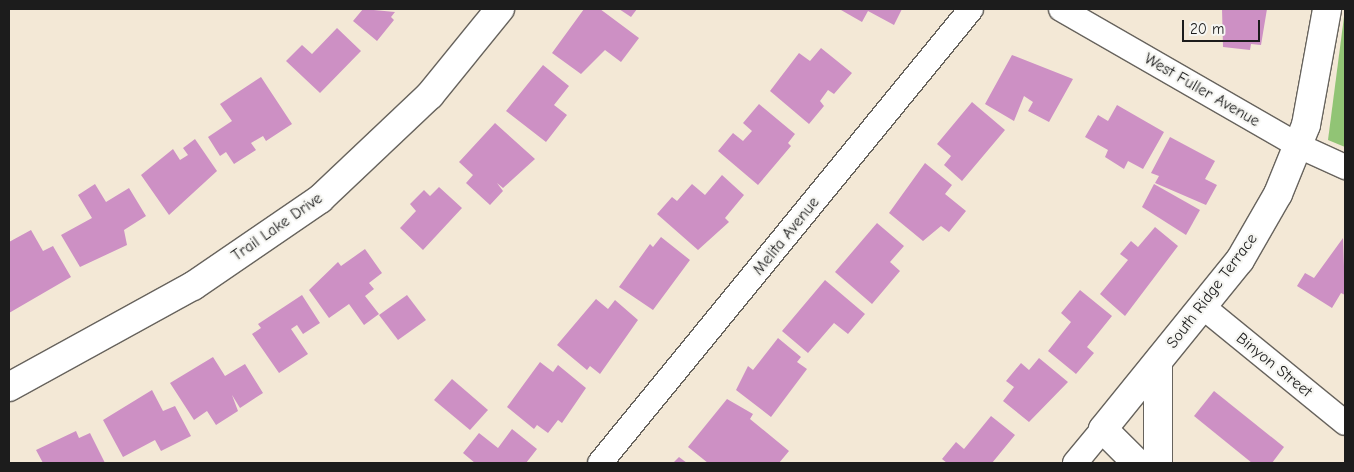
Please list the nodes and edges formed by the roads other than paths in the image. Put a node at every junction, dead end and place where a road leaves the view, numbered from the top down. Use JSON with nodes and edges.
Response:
{"nodes":[{"id":1,"x":500,"y":9,"type":"edge"},
{"id":2,"x":971,"y":9,"type":"edge"},
{"id":3,"x":1060,"y":9,"type":"edge"},
{"id":4,"x":1327,"y":9,"type":"edge"},
{"id":5,"x":1299,"y":146,"type":"junction"},
{"id":6,"x":1345,"y":167,"type":"edge"},
{"id":7,"x":1202,"y":307,"type":"junction"},
{"id":8,"x":1158,"y":364,"type":"junction"},
{"id":9,"x":9,"y":387,"type":"edge"},
{"id":10,"x":1345,"y":423,"type":"edge"},
{"id":11,"x":1103,"y":429,"type":"junction"},
{"id":12,"x":600,"y":463,"type":"edge"},
{"id":13,"x":1075,"y":463,"type":"edge"},
{"id":14,"x":1137,"y":463,"type":"edge"},
{"id":15,"x":1158,"y":463,"type":"edge"}],
"edges":[{"from":1,"to":9,"type":"street","name":"Trail Lake Drive"},
{"from":2,"to":12,"type":"street","name":"Melita Avenue"},
{"from":3,"to":5,"type":"street","name":"West Fuller Avenue"},
{"from":4,"to":5,"type":"street","name":"South Ridge Terrace"},
{"from":5,"to":6,"type":"street","name":"West Fuller Avenue"},
{"from":5,"to":7,"type":"street","name":"South Ridge Terrace"},
{"from":7,"to":8,"type":"street","name":"South Ridge Terrace"},
{"from":7,"to":10,"type":"street","name":"Binyon Street"},
{"from":8,"to":11,"type":"street","name":"South Ridge Terrace"},
{"from":8,"to":15,"type":"street"},
{"from":11,"to":13,"type":"street","name":"South Ridge Terrace"},
{"from":11,"to":14,"type":"street"}]}
